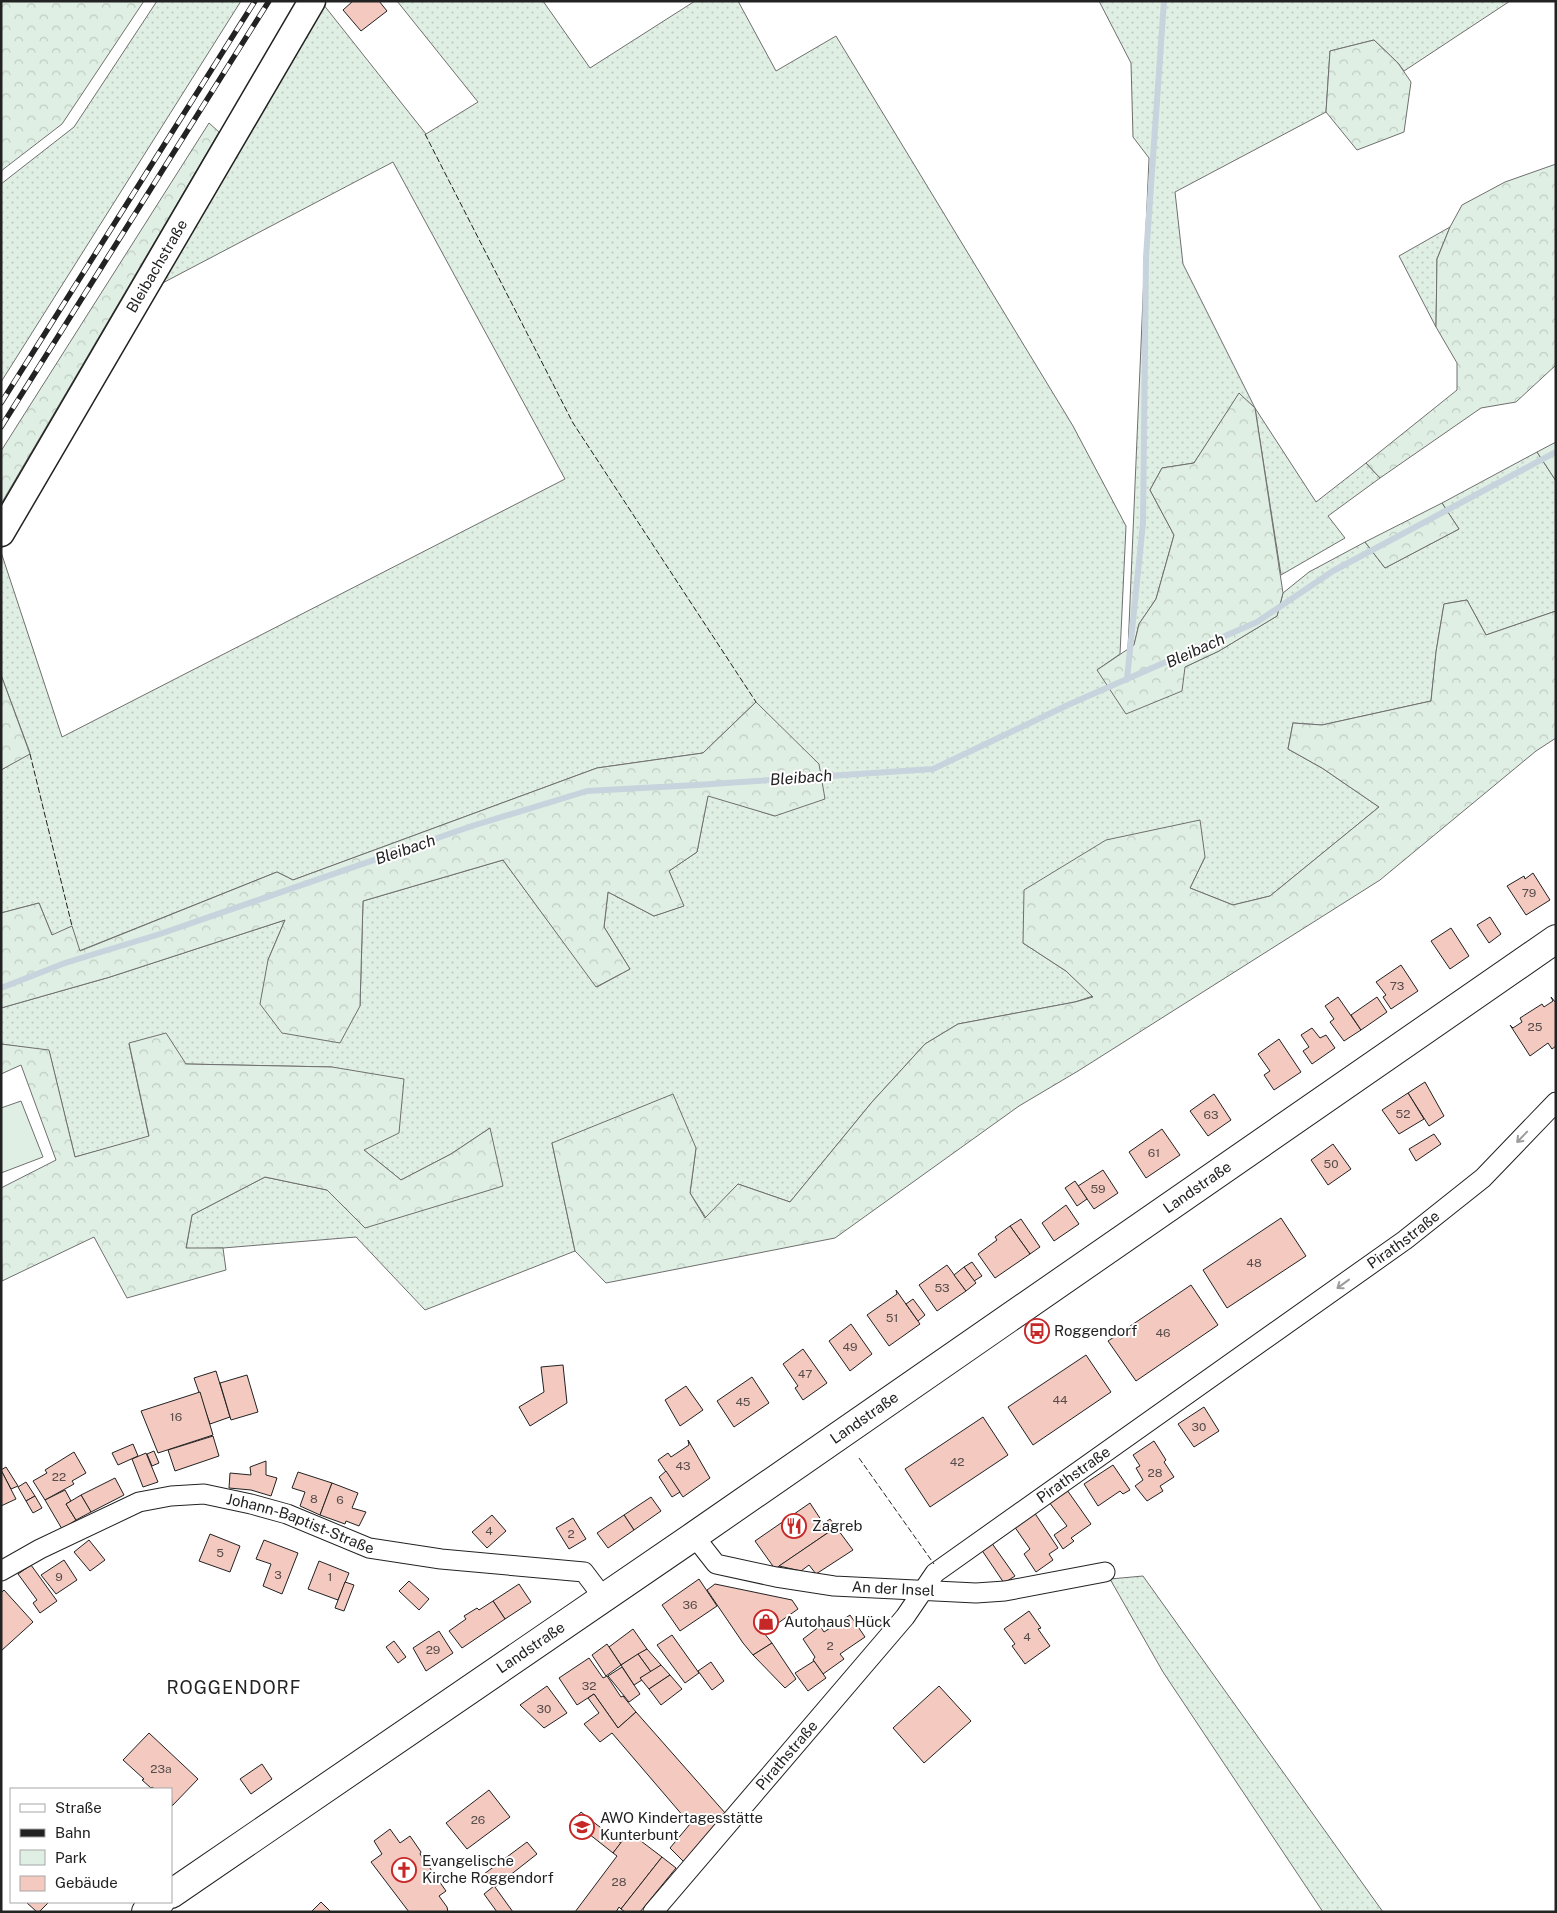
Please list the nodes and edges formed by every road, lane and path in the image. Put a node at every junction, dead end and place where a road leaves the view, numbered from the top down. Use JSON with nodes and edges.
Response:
{"nodes":[{"id":1,"x":312,"y":1,"type":"edge"},
{"id":2,"x":1,"y":533,"type":"edge"},
{"id":3,"x":1556,"y":939,"type":"edge"},
{"id":4,"x":1556,"y":1102,"type":"edge"},
{"id":5,"x":694,"y":1536,"type":"junction"},
{"id":6,"x":1,"y":1571,"type":"edge"},
{"id":7,"x":1105,"y":1572,"type":"dead end"},
{"id":8,"x":922,"y":1591,"type":"junction"},
{"id":9,"x":603,"y":1598,"type":"junction"},
{"id":10,"x":172,"y":1893,"type":"edge"},
{"id":11,"x":159,"y":1903,"type":"edge"},
{"id":12,"x":146,"y":1912,"type":"edge"},
{"id":13,"x":653,"y":1912,"type":"edge"}],
"edges":[{"from":1,"to":2,"type":"main road","name":"Bleibachstraße"},
{"from":3,"to":5,"type":"main road","name":"Landstraße"},
{"from":4,"to":8,"type":"street","name":"Pirathstraße","one_way":true},
{"from":5,"to":8,"type":"street","name":"An der Insel"},
{"from":5,"to":9,"type":"main road","name":"Landstraße"},
{"from":6,"to":9,"type":"street","name":"Johann-Baptist-Straße"},
{"from":7,"to":8,"type":"street","name":"An der Insel"},
{"from":8,"to":13,"type":"street","name":"Pirathstraße"},
{"from":9,"to":10,"type":"main road","name":"Landstraße"},
{"from":11,"to":12,"type":"main road"}]}
